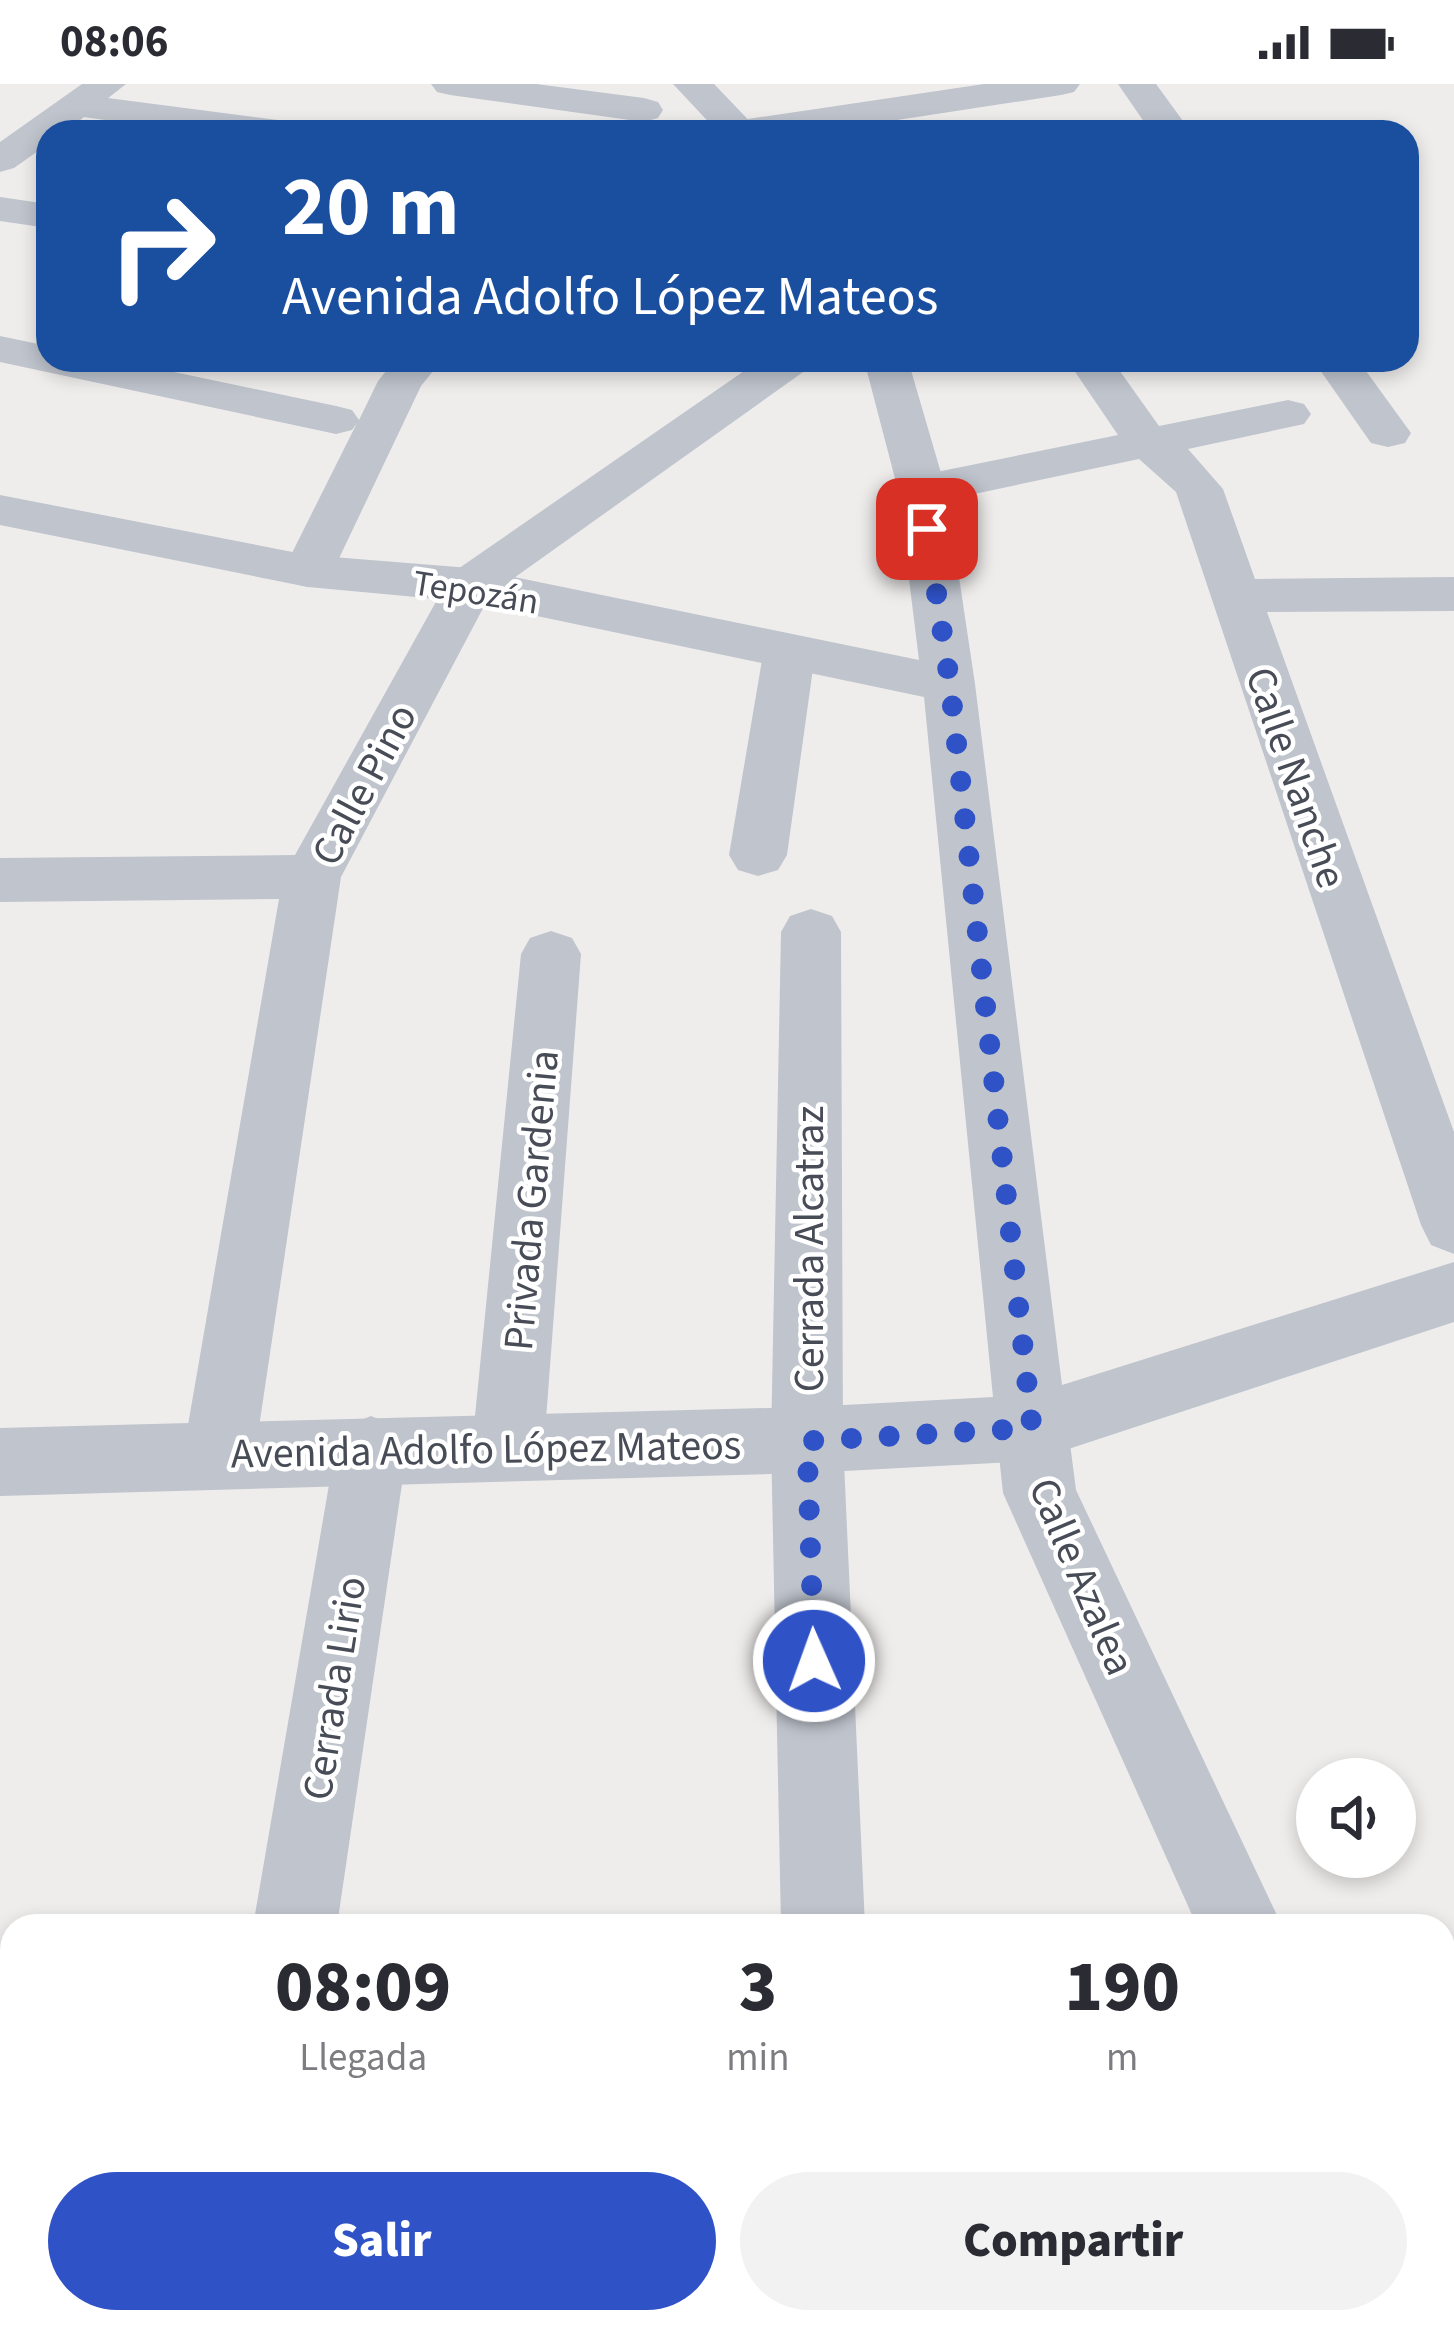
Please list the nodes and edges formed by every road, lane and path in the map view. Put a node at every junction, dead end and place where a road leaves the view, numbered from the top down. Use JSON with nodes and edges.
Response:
{"nodes":[{"id":1,"x":450,"y":84,"type":"edge"},
{"id":2,"x":692,"y":84,"type":"edge"},
{"id":3,"x":1061,"y":84,"type":"edge"},
{"id":4,"x":1137,"y":84,"type":"edge"},
{"id":5,"x":92,"y":95,"type":"edge"},
{"id":6,"x":644,"y":109,"type":"edge"},
{"id":7,"x":57,"y":120,"type":"edge"},
{"id":8,"x":218,"y":120,"type":"edge"},
{"id":9,"x":728,"y":120,"type":"edge"},
{"id":10,"x":901,"y":120,"type":"edge"},
{"id":11,"x":1162,"y":120,"type":"edge"},
{"id":12,"x":36,"y":135,"type":"edge"},
{"id":13,"x":0,"y":160,"type":"edge"},
{"id":14,"x":0,"y":208,"type":"edge"},
{"id":15,"x":36,"y":214,"type":"edge"},
{"id":16,"x":0,"y":349,"type":"edge"},
{"id":17,"x":36,"y":356,"type":"edge"},
{"id":18,"x":112,"y":372,"type":"edge"},
{"id":19,"x":409,"y":372,"type":"edge"},
{"id":20,"x":773,"y":372,"type":"edge"},
{"id":21,"x":889,"y":372,"type":"edge"},
{"id":22,"x":1097,"y":372,"type":"edge"},
{"id":23,"x":1344,"y":372,"type":"edge"},
{"id":24,"x":1288,"y":414,"type":"dead end"},
{"id":25,"x":336,"y":420,"type":"dead end"},
{"id":26,"x":1388,"y":433,"type":"dead end"},
{"id":27,"x":1147,"y":443,"type":"junction"},
{"id":28,"x":922,"y":490,"type":"junction"},
{"id":29,"x":0,"y":510,"type":"edge"},
{"id":30,"x":308,"y":571,"type":"junction"},
{"id":31,"x":470,"y":585,"type":"junction"},
{"id":32,"x":1454,"y":595,"type":"edge"},
{"id":33,"x":1234,"y":596,"type":"junction"},
{"id":34,"x":789,"y":654,"type":"junction"},
{"id":35,"x":950,"y":684,"type":"junction"},
{"id":36,"x":758,"y":855,"type":"dead end"},
{"id":37,"x":312,"y":878,"type":"junction"},
{"id":38,"x":0,"y":880,"type":"edge"},
{"id":39,"x":811,"y":932,"type":"dead end"},
{"id":40,"x":551,"y":954,"type":"dead end"},
{"id":41,"x":1454,"y":1225,"type":"edge"},
{"id":42,"x":1454,"y":1292,"type":"edge"},
{"id":43,"x":1032,"y":1428,"type":"junction"},
{"id":44,"x":807,"y":1441,"type":"junction"},
{"id":45,"x":508,"y":1446,"type":"junction"},
{"id":46,"x":371,"y":1450,"type":"junction"},
{"id":47,"x":218,"y":1454,"type":"junction"},
{"id":48,"x":0,"y":1462,"type":"edge"},
{"id":49,"x":297,"y":1914,"type":"edge"},
{"id":50,"x":824,"y":1914,"type":"edge"},
{"id":51,"x":1234,"y":1914,"type":"edge"}],
"edges":[{"from":1,"to":6,"type":"street"},
{"from":2,"to":9,"type":"street"},
{"from":3,"to":10,"type":"street"},
{"from":4,"to":11,"type":"street"},
{"from":5,"to":7,"type":"street"},
{"from":5,"to":8,"type":"street"},
{"from":12,"to":13,"type":"street"},
{"from":14,"to":15,"type":"street"},
{"from":16,"to":17,"type":"street"},
{"from":18,"to":25,"type":"street"},
{"from":19,"to":30,"type":"street"},
{"from":20,"to":31,"type":"street","name":"Calle Pino"},
{"from":21,"to":28,"type":"street","name":"Calle Azalea"},
{"from":22,"to":27,"type":"street","name":"Calle Nanche"},
{"from":23,"to":26,"type":"street"},
{"from":24,"to":27,"type":"street"},
{"from":27,"to":28,"type":"street"},
{"from":27,"to":33,"type":"street","name":"Calle Nanche"},
{"from":28,"to":35,"type":"street","name":"Calle Azalea"},
{"from":29,"to":30,"type":"street","name":"Tepozán"},
{"from":30,"to":31,"type":"street","name":"Tepozán"},
{"from":31,"to":34,"type":"street","name":"Tepozán"},
{"from":31,"to":37,"type":"street","name":"Calle Pino"},
{"from":32,"to":33,"type":"street"},
{"from":33,"to":41,"type":"street","name":"Calle Nanche"},
{"from":34,"to":35,"type":"street","name":"Tepozán"},
{"from":34,"to":36,"type":"street"},
{"from":35,"to":43,"type":"street","name":"Calle Azalea"},
{"from":37,"to":38,"type":"street"},
{"from":37,"to":47,"type":"street","name":"Calle Pino"},
{"from":39,"to":44,"type":"street","name":"Cerrada Alcatraz"},
{"from":40,"to":45,"type":"street","name":"Privada Gardenia"},
{"from":42,"to":43,"type":"street","name":"Avenida Adolfo López Mateos"},
{"from":43,"to":44,"type":"street","name":"Avenida Adolfo López Mateos"},
{"from":43,"to":51,"type":"street","name":"Calle Azalea"},
{"from":44,"to":45,"type":"street","name":"Avenida Adolfo López Mateos"},
{"from":44,"to":50,"type":"street","name":"Cerrada Alcatraz"},
{"from":45,"to":46,"type":"street","name":"Avenida Adolfo López Mateos"},
{"from":46,"to":47,"type":"street","name":"Avenida Adolfo López Mateos"},
{"from":46,"to":49,"type":"street","name":"Cerrada Lirio"},
{"from":47,"to":48,"type":"street","name":"Avenida Adolfo López Mateos"}]}
